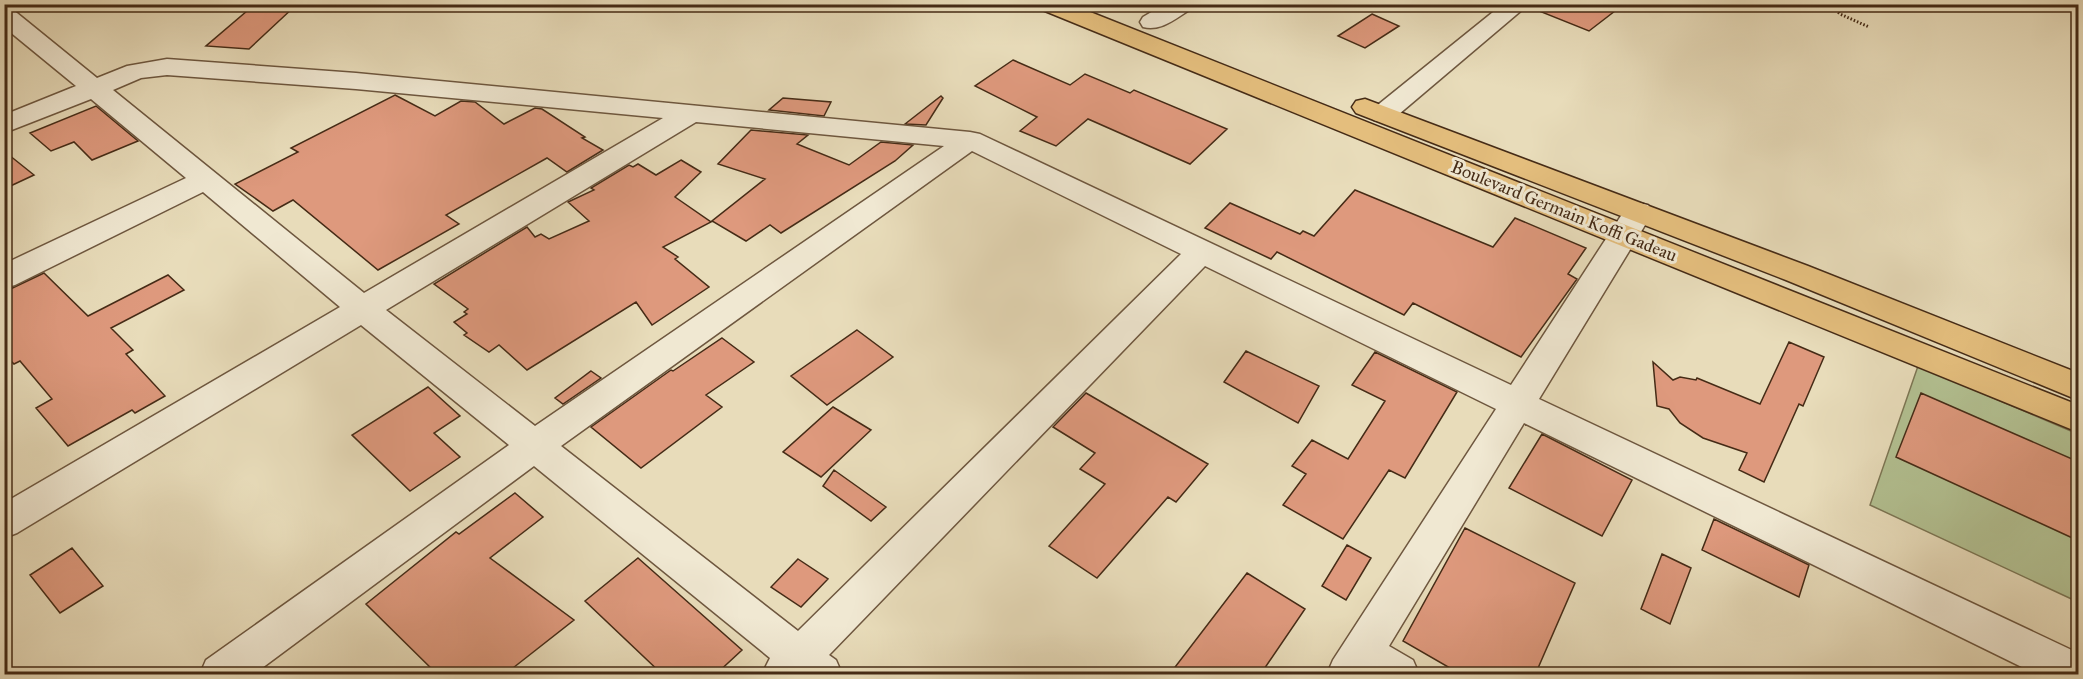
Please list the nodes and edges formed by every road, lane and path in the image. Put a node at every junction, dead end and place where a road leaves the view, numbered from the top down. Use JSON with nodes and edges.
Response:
{"nodes":[{"id":1,"x":1048,"y":4,"type":"edge"},
{"id":2,"x":1107,"y":4,"type":"edge"},
{"id":3,"x":1183,"y":4,"type":"edge"},
{"id":4,"x":1518,"y":4,"type":"edge"},
{"id":5,"x":1836,"y":4,"type":"edge"},
{"id":6,"x":4,"y":14,"type":"edge"},
{"id":7,"x":1152,"y":22,"type":"junction"},
{"id":8,"x":1869,"y":27,"type":"dead end"},
{"id":9,"x":94,"y":87,"type":"junction"},
{"id":10,"x":693,"y":112,"type":"junction"},
{"id":11,"x":1383,"y":114,"type":"junction"},
{"id":12,"x":4,"y":125,"type":"edge"},
{"id":13,"x":970,"y":141,"type":"junction"},
{"id":14,"x":205,"y":180,"type":"junction"},
{"id":15,"x":1631,"y":223,"type":"junction"},
{"id":16,"x":1201,"y":252,"type":"junction"},
{"id":17,"x":4,"y":277,"type":"edge"},
{"id":18,"x":363,"y":309,"type":"junction"},
{"id":19,"x":2079,"y":387,"type":"edge"},
{"id":20,"x":1517,"y":405,"type":"junction"},
{"id":21,"x":2079,"y":419,"type":"edge"},
{"id":22,"x":534,"y":446,"type":"junction"},
{"id":23,"x":4,"y":522,"type":"edge"},
{"id":24,"x":1355,"y":664,"type":"edge"},
{"id":25,"x":802,"y":669,"type":"edge"},
{"id":26,"x":221,"y":675,"type":"edge"},
{"id":27,"x":1398,"y":675,"type":"edge"},
{"id":28,"x":2078,"y":675,"type":"edge"}],
"edges":[{"from":1,"to":15,"type":"main road","name":"Boulevard Germain Koffi Gadeau"},
{"from":2,"to":7,"type":"main road","name":"Boulevard Germain Koffi Gadeau"},
{"from":3,"to":7,"type":"street"},
{"from":4,"to":11,"type":"street"},
{"from":5,"to":8,"type":"path"},
{"from":6,"to":9,"type":"street"},
{"from":7,"to":11,"type":"main road","name":"Boulevard Germain Koffi Gadeau"},
{"from":9,"to":10,"type":"street"},
{"from":9,"to":12,"type":"street"},
{"from":9,"to":14,"type":"street"},
{"from":10,"to":13,"type":"street"},
{"from":10,"to":18,"type":"street"},
{"from":11,"to":15,"type":"main road","name":"Boulevard Germain Koffi Gadeau"},
{"from":13,"to":16,"type":"street"},
{"from":13,"to":22,"type":"street"},
{"from":14,"to":17,"type":"street"},
{"from":14,"to":18,"type":"street"},
{"from":15,"to":19,"type":"main road","name":"Boulevard Germain Koffi Gadeau"},
{"from":15,"to":20,"type":"street"},
{"from":15,"to":21,"type":"main road","name":"Boulevard Germain Koffi Gadeau"},
{"from":16,"to":20,"type":"street"},
{"from":16,"to":25,"type":"street"},
{"from":18,"to":22,"type":"street"},
{"from":18,"to":23,"type":"street"},
{"from":20,"to":24,"type":"street"},
{"from":20,"to":28,"type":"street"},
{"from":22,"to":25,"type":"street"},
{"from":22,"to":26,"type":"street"},
{"from":24,"to":27,"type":"street"}]}
